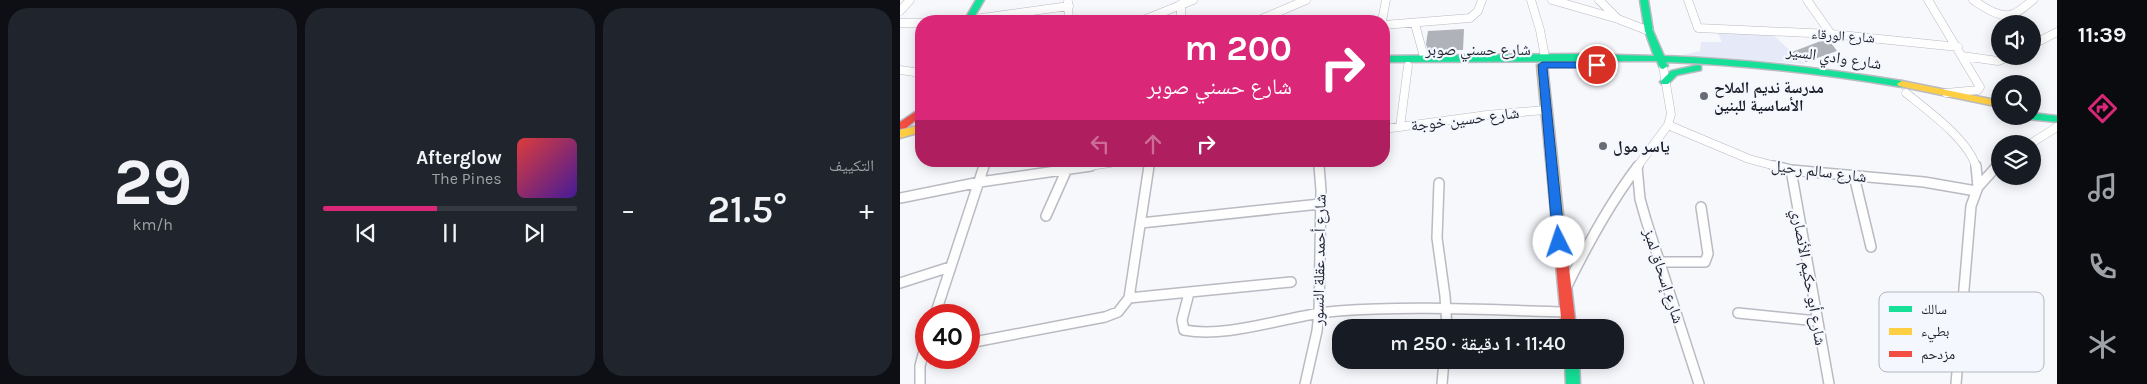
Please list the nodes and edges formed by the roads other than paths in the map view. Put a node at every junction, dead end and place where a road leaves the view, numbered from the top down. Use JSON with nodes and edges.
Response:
{"nodes":[{"id":1,"x":910,"y":0,"type":"edge"},
{"id":2,"x":980,"y":0,"type":"edge"},
{"id":3,"x":1193,"y":0,"type":"edge"},
{"id":4,"x":1304,"y":0,"type":"edge"},
{"id":5,"x":1386,"y":0,"type":"edge"},
{"id":6,"x":1482,"y":0,"type":"edge"},
{"id":7,"x":1532,"y":0,"type":"edge"},
{"id":8,"x":1552,"y":0,"type":"edge"},
{"id":9,"x":1599,"y":0,"type":"edge"},
{"id":10,"x":1688,"y":0,"type":"edge"},
{"id":11,"x":1807,"y":0,"type":"edge"},
{"id":12,"x":1928,"y":0,"type":"edge"},
{"id":13,"x":1973,"y":0,"type":"edge"},
{"id":14,"x":2033,"y":0,"type":"edge"},
{"id":15,"x":1068,"y":3,"type":"edge"},
{"id":16,"x":1181,"y":4,"type":"junction"},
{"id":17,"x":1645,"y":5,"type":"edge"},
{"id":18,"x":900,"y":11,"type":"edge"},
{"id":19,"x":970,"y":15,"type":"edge"},
{"id":20,"x":1000,"y":15,"type":"edge"},
{"id":21,"x":1155,"y":15,"type":"edge"},
{"id":22,"x":1182,"y":15,"type":"edge"},
{"id":23,"x":1270,"y":15,"type":"edge"},
{"id":24,"x":1383,"y":15,"type":"edge"},
{"id":25,"x":1618,"y":20,"type":"junction"},
{"id":26,"x":900,"y":23,"type":"edge"},
{"id":27,"x":915,"y":23,"type":"edge"},
{"id":28,"x":1414,"y":24,"type":"junction"},
{"id":29,"x":1390,"y":25,"type":"edge"},
{"id":30,"x":1649,"y":31,"type":"junction"},
{"id":31,"x":2057,"y":32,"type":"edge"},
{"id":32,"x":1831,"y":34,"type":"junction"},
{"id":33,"x":2041,"y":40,"type":"edge"},
{"id":34,"x":1958,"y":47,"type":"junction"},
{"id":35,"x":1962,"y":56,"type":"junction"},
{"id":36,"x":1424,"y":58,"type":"junction"},
{"id":37,"x":1390,"y":59,"type":"edge"},
{"id":38,"x":1991,"y":60,"type":"edge"},
{"id":39,"x":1458,"y":61,"type":"junction"},
{"id":40,"x":1544,"y":61,"type":"junction"},
{"id":41,"x":1662,"y":63,"type":"junction"},
{"id":42,"x":1390,"y":66,"type":"edge"},
{"id":43,"x":1408,"y":66,"type":"junction"},
{"id":44,"x":1698,"y":68,"type":"junction"},
{"id":45,"x":900,"y":70,"type":"edge"},
{"id":46,"x":915,"y":72,"type":"edge"},
{"id":47,"x":1665,"y":82,"type":"junction"},
{"id":48,"x":1906,"y":93,"type":"junction"},
{"id":49,"x":1945,"y":94,"type":"junction"},
{"id":50,"x":1991,"y":102,"type":"edge"},
{"id":51,"x":1545,"y":110,"type":"junction"},
{"id":52,"x":1991,"y":110,"type":"edge"},
{"id":53,"x":2041,"y":111,"type":"edge"},
{"id":54,"x":2057,"y":112,"type":"edge"},
{"id":55,"x":2041,"y":117,"type":"edge"},
{"id":56,"x":2057,"y":119,"type":"edge"},
{"id":57,"x":915,"y":121,"type":"edge"},
{"id":58,"x":915,"y":123,"type":"edge"},
{"id":59,"x":1400,"y":126,"type":"junction"},
{"id":60,"x":1668,"y":126,"type":"junction"},
{"id":61,"x":2057,"y":127,"type":"edge"},
{"id":62,"x":900,"y":128,"type":"edge"},
{"id":63,"x":1390,"y":128,"type":"edge"},
{"id":64,"x":2041,"y":137,"type":"edge"},
{"id":65,"x":984,"y":167,"type":"edge"},
{"id":66,"x":1081,"y":167,"type":"edge"},
{"id":67,"x":1149,"y":167,"type":"edge"},
{"id":68,"x":1319,"y":167,"type":"edge"},
{"id":69,"x":1637,"y":167,"type":"junction"},
{"id":70,"x":1067,"y":169,"type":"junction"},
{"id":71,"x":1791,"y":170,"type":"junction"},
{"id":72,"x":1991,"y":173,"type":"edge"},
{"id":73,"x":1854,"y":176,"type":"junction"},
{"id":74,"x":980,"y":182,"type":"junction"},
{"id":75,"x":1439,"y":183,"type":"dead end"},
{"id":76,"x":1977,"y":189,"type":"junction"},
{"id":77,"x":900,"y":198,"type":"edge"},
{"id":78,"x":1320,"y":204,"type":"junction"},
{"id":79,"x":1701,"y":207,"type":"dead end"},
{"id":80,"x":1046,"y":216,"type":"dead end"},
{"id":81,"x":1141,"y":223,"type":"junction"},
{"id":82,"x":1871,"y":247,"type":"dead end"},
{"id":83,"x":1659,"y":262,"type":"junction"},
{"id":84,"x":950,"y":267,"type":"junction"},
{"id":85,"x":1291,"y":282,"type":"dead end"},
{"id":86,"x":900,"y":283,"type":"edge"},
{"id":87,"x":1564,"y":292,"type":"junction"},
{"id":88,"x":1964,"y":292,"type":"edge"},
{"id":89,"x":1189,"y":293,"type":"junction"},
{"id":90,"x":1129,"y":298,"type":"junction"},
{"id":91,"x":938,"y":304,"type":"edge"},
{"id":92,"x":1446,"y":309,"type":"junction"},
{"id":93,"x":1567,"y":312,"type":"junction"},
{"id":94,"x":1319,"y":313,"type":"junction"},
{"id":95,"x":1738,"y":313,"type":"dead end"},
{"id":96,"x":1447,"y":319,"type":"edge"},
{"id":97,"x":1567,"y":319,"type":"edge"},
{"id":98,"x":1817,"y":322,"type":"junction"},
{"id":99,"x":980,"y":341,"type":"edge"},
{"id":100,"x":920,"y":369,"type":"edge"},
{"id":101,"x":1443,"y":369,"type":"edge"},
{"id":102,"x":1573,"y":369,"type":"edge"},
{"id":103,"x":920,"y":384,"type":"edge"},
{"id":104,"x":1305,"y":384,"type":"edge"},
{"id":105,"x":1442,"y":384,"type":"edge"},
{"id":106,"x":1574,"y":384,"type":"edge"},
{"id":107,"x":1699,"y":384,"type":"edge"},
{"id":108,"x":1828,"y":384,"type":"edge"}],
"edges":[{"from":1,"to":18,"type":"street"},
{"from":2,"to":19,"type":"main road"},
{"from":3,"to":16,"type":"street"},
{"from":4,"to":23,"type":"street"},
{"from":5,"to":24,"type":"street"},
{"from":6,"to":28,"type":"street"},
{"from":7,"to":40,"type":"street"},
{"from":8,"to":25,"type":"street"},
{"from":9,"to":25,"type":"street"},
{"from":10,"to":32,"type":"street","name":"شارع الورقاء"},
{"from":11,"to":32,"type":"street"},
{"from":12,"to":34,"type":"street"},
{"from":13,"to":14,"type":"street"},
{"from":15,"to":20,"type":"street"},
{"from":16,"to":21,"type":"street"},
{"from":16,"to":22,"type":"street"},
{"from":17,"to":30,"type":"main road"},
{"from":17,"to":41,"type":"main road"},
{"from":25,"to":30,"type":"street"},
{"from":26,"to":27,"type":"street"},
{"from":28,"to":29,"type":"street"},
{"from":28,"to":36,"type":"street"},
{"from":30,"to":41,"type":"main road"},
{"from":31,"to":33,"type":"street"},
{"from":32,"to":34,"type":"street","name":"شارع الورقاء"},
{"from":34,"to":35,"type":"street"},
{"from":35,"to":38,"type":"street"},
{"from":35,"to":49,"type":"street"},
{"from":36,"to":37,"type":"main road","name":"شارع حسني صوبر"},
{"from":36,"to":39,"type":"main road","name":"شارع حسني صوبر"},
{"from":39,"to":40,"type":"main road","name":"شارع حسني صوبر"},
{"from":39,"to":43,"type":"main road","name":"شارع حسني صوبر"},
{"from":40,"to":41,"type":"main road","name":"شارع حسني صوبر"},
{"from":40,"to":51,"type":"main road"},
{"from":41,"to":44,"type":"main road","name":"شارع وادي السير"},
{"from":41,"to":47,"type":"street"},
{"from":41,"to":49,"type":"main road","name":"شارع وادي السير"},
{"from":42,"to":43,"type":"main road","name":"شارع حسني صوبر"},
{"from":43,"to":59,"type":"street"},
{"from":44,"to":47,"type":"main road"},
{"from":44,"to":48,"type":"main road","name":"شارع وادي السير"},
{"from":45,"to":46,"type":"street"},
{"from":47,"to":60,"type":"street"},
{"from":48,"to":52,"type":"main road","name":"شارع وادي السير"},
{"from":48,"to":76,"type":"street"},
{"from":49,"to":50,"type":"main road","name":"شارع وادي السير"},
{"from":51,"to":59,"type":"street","name":"شارع حسين خوجة"},
{"from":51,"to":87,"type":"main road"},
{"from":53,"to":54,"type":"main road"},
{"from":55,"to":56,"type":"main road"},
{"from":57,"to":62,"type":"main road"},
{"from":58,"to":62,"type":"main road"},
{"from":59,"to":63,"type":"street","name":"شارع حسين خوجة"},
{"from":60,"to":69,"type":"street"},
{"from":60,"to":71,"type":"street","name":"شارع سالم رحيل"},
{"from":61,"to":64,"type":"street"},
{"from":65,"to":74,"type":"street"},
{"from":66,"to":70,"type":"street"},
{"from":67,"to":81,"type":"street"},
{"from":68,"to":78,"type":"street","name":"شارع أحمد عقلة النسور"},
{"from":69,"to":83,"type":"street","name":"شارع إسحاق لمبز"},
{"from":69,"to":87,"type":"street"},
{"from":70,"to":74,"type":"street"},
{"from":70,"to":80,"type":"street"},
{"from":71,"to":73,"type":"street","name":"شارع سالم رحيل"},
{"from":71,"to":98,"type":"street","name":"شارع أبو حكيم الأنصاري"},
{"from":72,"to":76,"type":"street"},
{"from":73,"to":76,"type":"street","name":"شارع سالم رحيل"},
{"from":73,"to":82,"type":"street"},
{"from":74,"to":77,"type":"street"},
{"from":74,"to":84,"type":"street"},
{"from":75,"to":92,"type":"street"},
{"from":76,"to":88,"type":"street"},
{"from":78,"to":81,"type":"street"},
{"from":78,"to":94,"type":"street","name":"شارع أحمد عقلة النسور"},
{"from":79,"to":83,"type":"street"},
{"from":81,"to":90,"type":"street"},
{"from":83,"to":107,"type":"street","name":"شارع إسحاق لمبز"},
{"from":84,"to":86,"type":"street"},
{"from":84,"to":91,"type":"street"},
{"from":85,"to":89,"type":"street"},
{"from":87,"to":93,"type":"main road"},
{"from":89,"to":90,"type":"street"},
{"from":89,"to":94,"type":"street"},
{"from":90,"to":99,"type":"street"},
{"from":92,"to":93,"type":"street"},
{"from":92,"to":94,"type":"street"},
{"from":92,"to":96,"type":"street"},
{"from":93,"to":97,"type":"main road"},
{"from":94,"to":104,"type":"street","name":"شارع أحمد عقلة النسور"},
{"from":95,"to":98,"type":"street"},
{"from":98,"to":108,"type":"street","name":"شارع أبو حكيم الأنصاري"},
{"from":100,"to":103,"type":"street"},
{"from":101,"to":105,"type":"street"},
{"from":102,"to":106,"type":"main road"}]}
